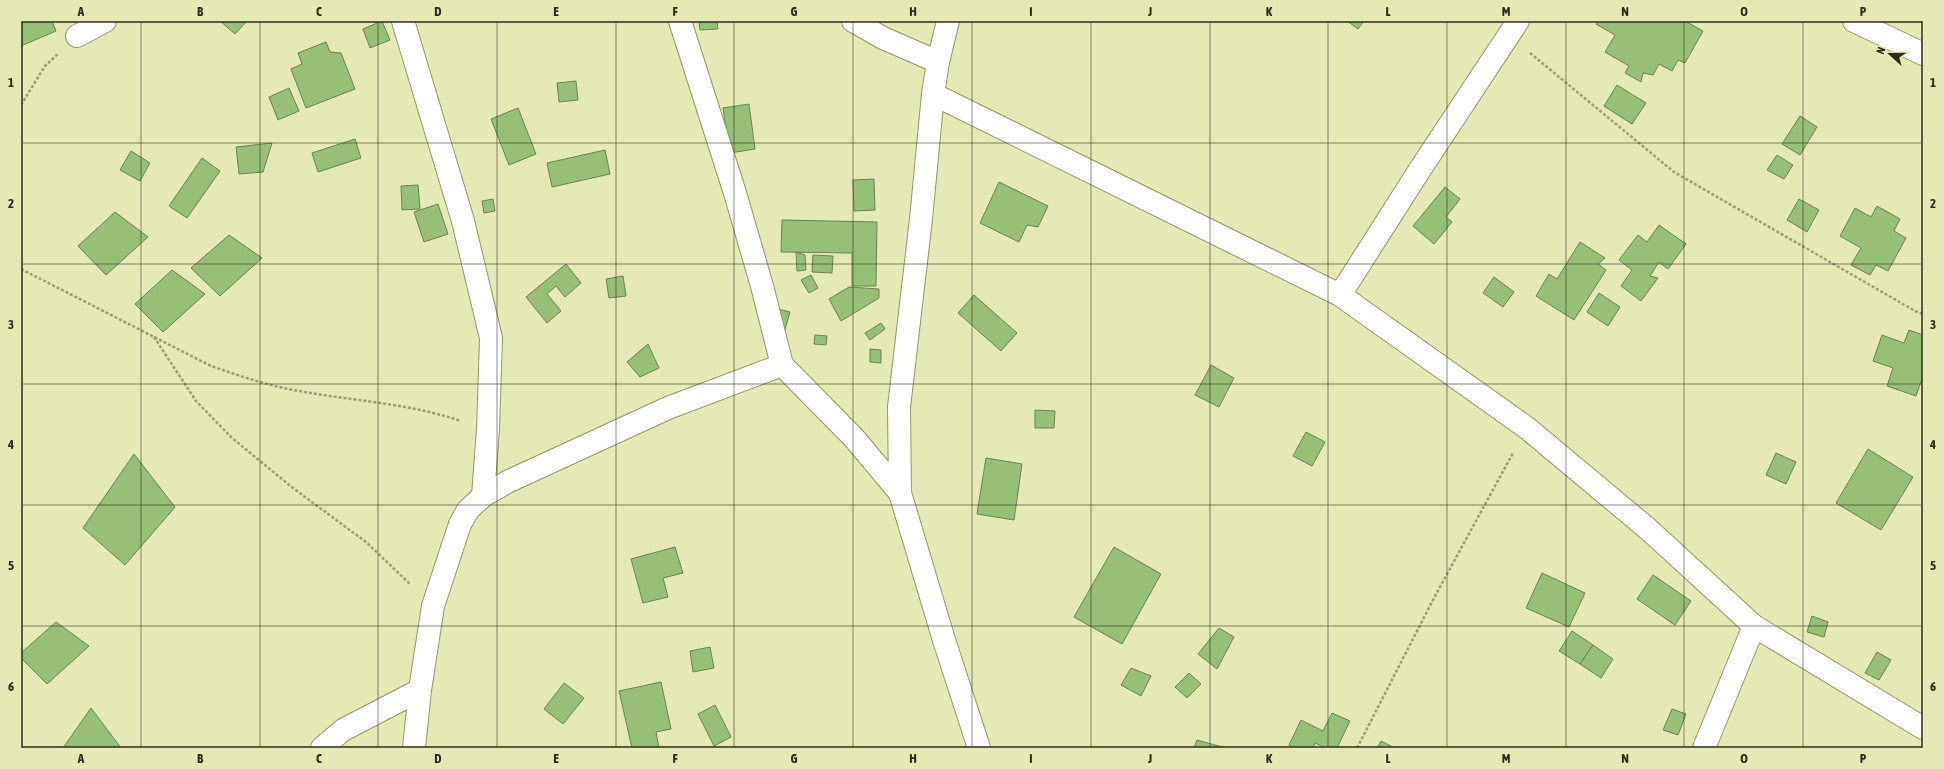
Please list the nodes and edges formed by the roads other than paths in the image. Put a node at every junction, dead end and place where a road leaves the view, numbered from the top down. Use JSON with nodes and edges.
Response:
{"nodes":[{"id":1,"x":106,"y":21,"type":"edge"},
{"id":2,"x":403,"y":21,"type":"edge"},
{"id":3,"x":680,"y":21,"type":"edge"},
{"id":4,"x":853,"y":21,"type":"edge"},
{"id":5,"x":948,"y":21,"type":"edge"},
{"id":6,"x":1854,"y":21,"type":"edge"},
{"id":7,"x":1514,"y":28,"type":"edge"},
{"id":8,"x":77,"y":36,"type":"road end"},
{"id":9,"x":1923,"y":54,"type":"edge"},
{"id":10,"x":938,"y":62,"type":"junction"},
{"id":11,"x":933,"y":94,"type":"junction"},
{"id":12,"x":1340,"y":295,"type":"junction"},
{"id":13,"x":782,"y":365,"type":"junction"},
{"id":14,"x":900,"y":493,"type":"junction"},
{"id":15,"x":483,"y":496,"type":"junction"},
{"id":16,"x":1754,"y":626,"type":"junction"},
{"id":17,"x":420,"y":690,"type":"junction"},
{"id":18,"x":1923,"y":728,"type":"edge"},
{"id":19,"x":322,"y":748,"type":"edge"},
{"id":20,"x":414,"y":748,"type":"edge"},
{"id":21,"x":979,"y":748,"type":"edge"},
{"id":22,"x":1704,"y":748,"type":"edge"}],
"edges":[{"from":1,"to":8,"type":"street"},
{"from":2,"to":15,"type":"street"},
{"from":3,"to":13,"type":"street"},
{"from":4,"to":10,"type":"street"},
{"from":5,"to":10,"type":"street"},
{"from":6,"to":9,"type":"street"},
{"from":7,"to":12,"type":"street"},
{"from":10,"to":11,"type":"street"},
{"from":11,"to":12,"type":"street"},
{"from":11,"to":14,"type":"street"},
{"from":12,"to":16,"type":"street"},
{"from":13,"to":14,"type":"street"},
{"from":13,"to":15,"type":"street"},
{"from":14,"to":21,"type":"street"},
{"from":15,"to":17,"type":"street"},
{"from":16,"to":18,"type":"street"},
{"from":16,"to":22,"type":"street"},
{"from":17,"to":19,"type":"street"},
{"from":17,"to":20,"type":"street"}]}
